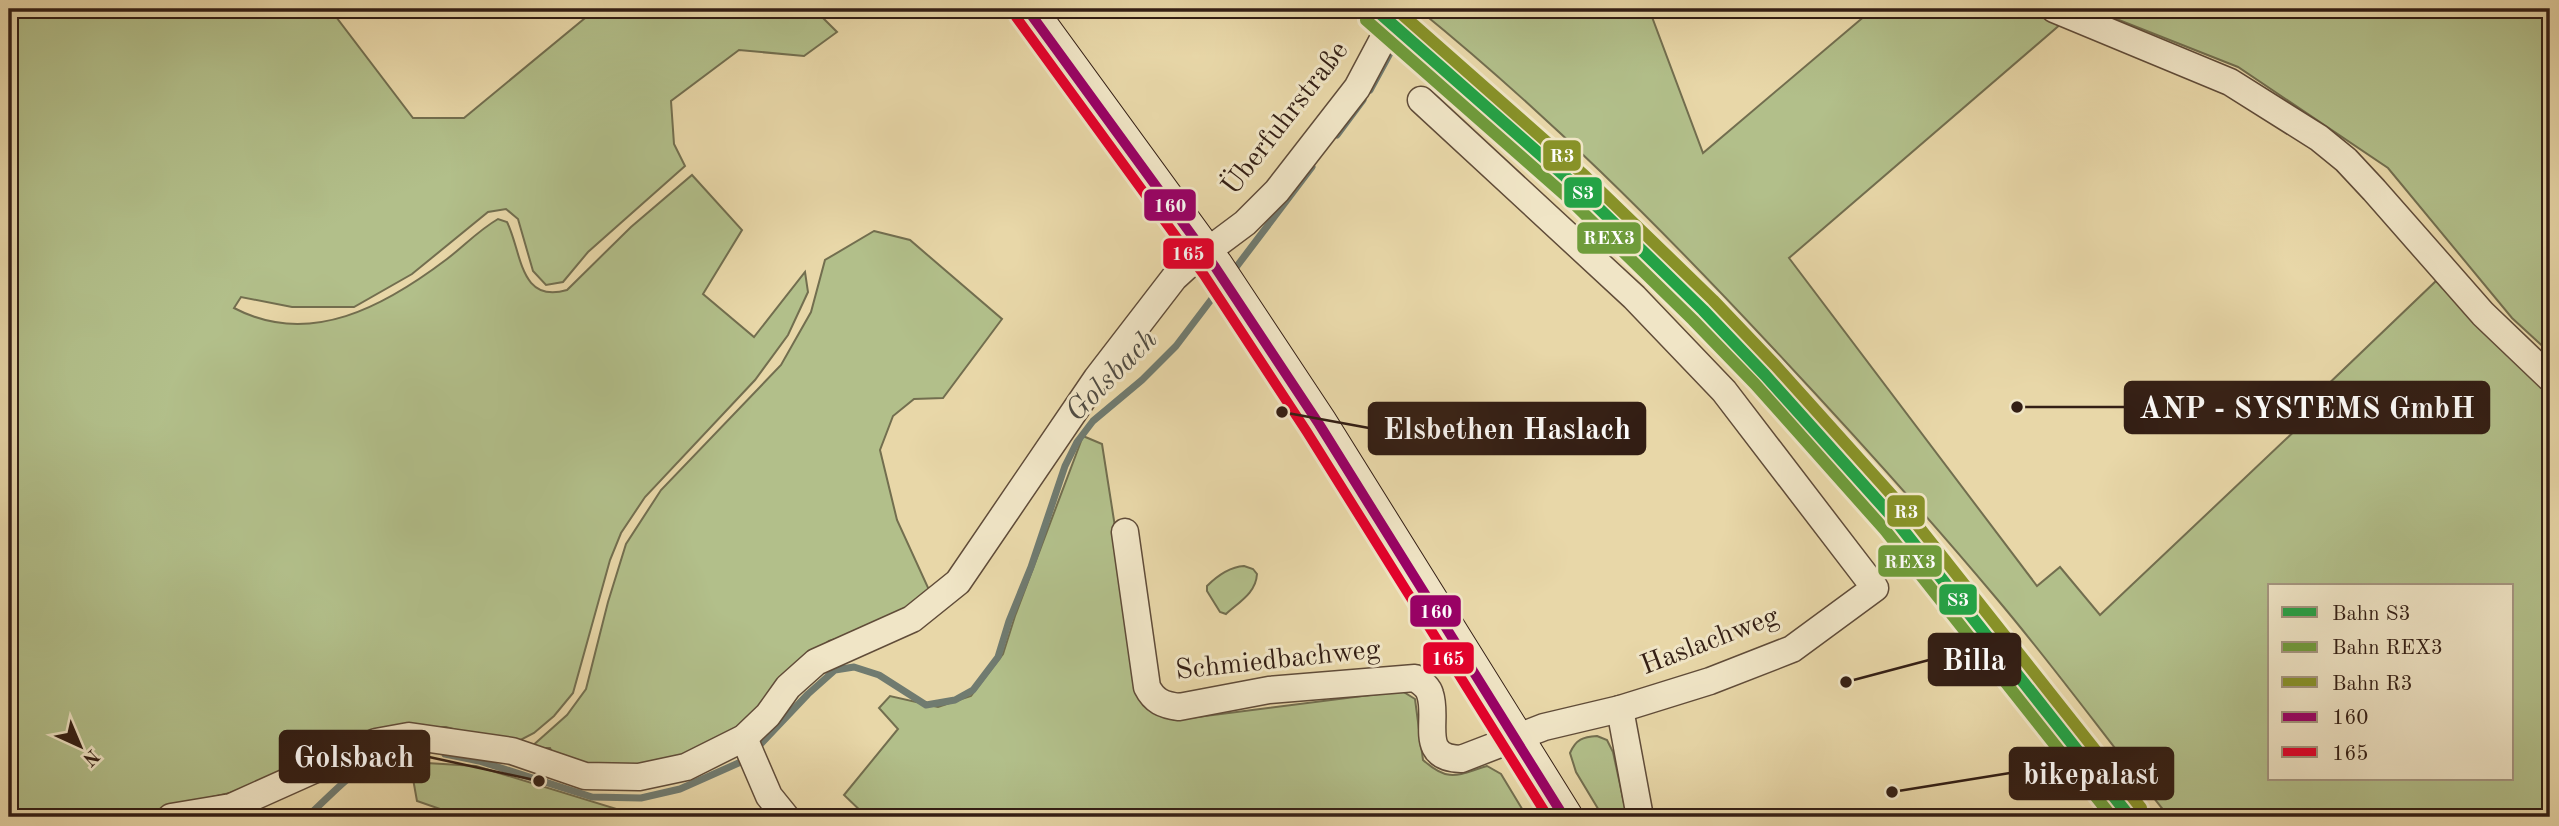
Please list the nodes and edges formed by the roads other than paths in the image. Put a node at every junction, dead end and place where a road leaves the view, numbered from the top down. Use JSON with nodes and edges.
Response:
{"nodes":[{"id":1,"x":1027,"y":9,"type":"edge"},
{"id":2,"x":1399,"y":9,"type":"edge"},
{"id":3,"x":2054,"y":9,"type":"edge"},
{"id":4,"x":1421,"y":100,"type":"dead end"},
{"id":5,"x":1218,"y":272,"type":"junction"},
{"id":6,"x":2550,"y":378,"type":"edge"},
{"id":7,"x":1125,"y":532,"type":"dead end"},
{"id":8,"x":1620,"y":709,"type":"junction"},
{"id":9,"x":744,"y":738,"type":"junction"},
{"id":10,"x":1516,"y":738,"type":"junction"},
{"id":11,"x":171,"y":817,"type":"edge"},
{"id":12,"x":786,"y":817,"type":"edge"},
{"id":13,"x":1564,"y":817,"type":"edge"},
{"id":14,"x":1640,"y":817,"type":"edge"}],
"edges":[{"from":1,"to":5,"type":"main road"},
{"from":2,"to":5,"type":"street","name":"Überfuhrstraße"},
{"from":3,"to":6,"type":"street"},
{"from":4,"to":8,"type":"street","name":"Haslachweg"},
{"from":5,"to":9,"type":"street","name":"Überfuhrstraße"},
{"from":5,"to":10,"type":"main road"},
{"from":7,"to":10,"type":"street","name":"Schmiedbachweg"},
{"from":8,"to":10,"type":"street","name":"Haslachweg"},
{"from":8,"to":14,"type":"street"},
{"from":9,"to":11,"type":"street","name":"Überfuhrstraße"},
{"from":9,"to":12,"type":"street"},
{"from":10,"to":13,"type":"main road"}]}
